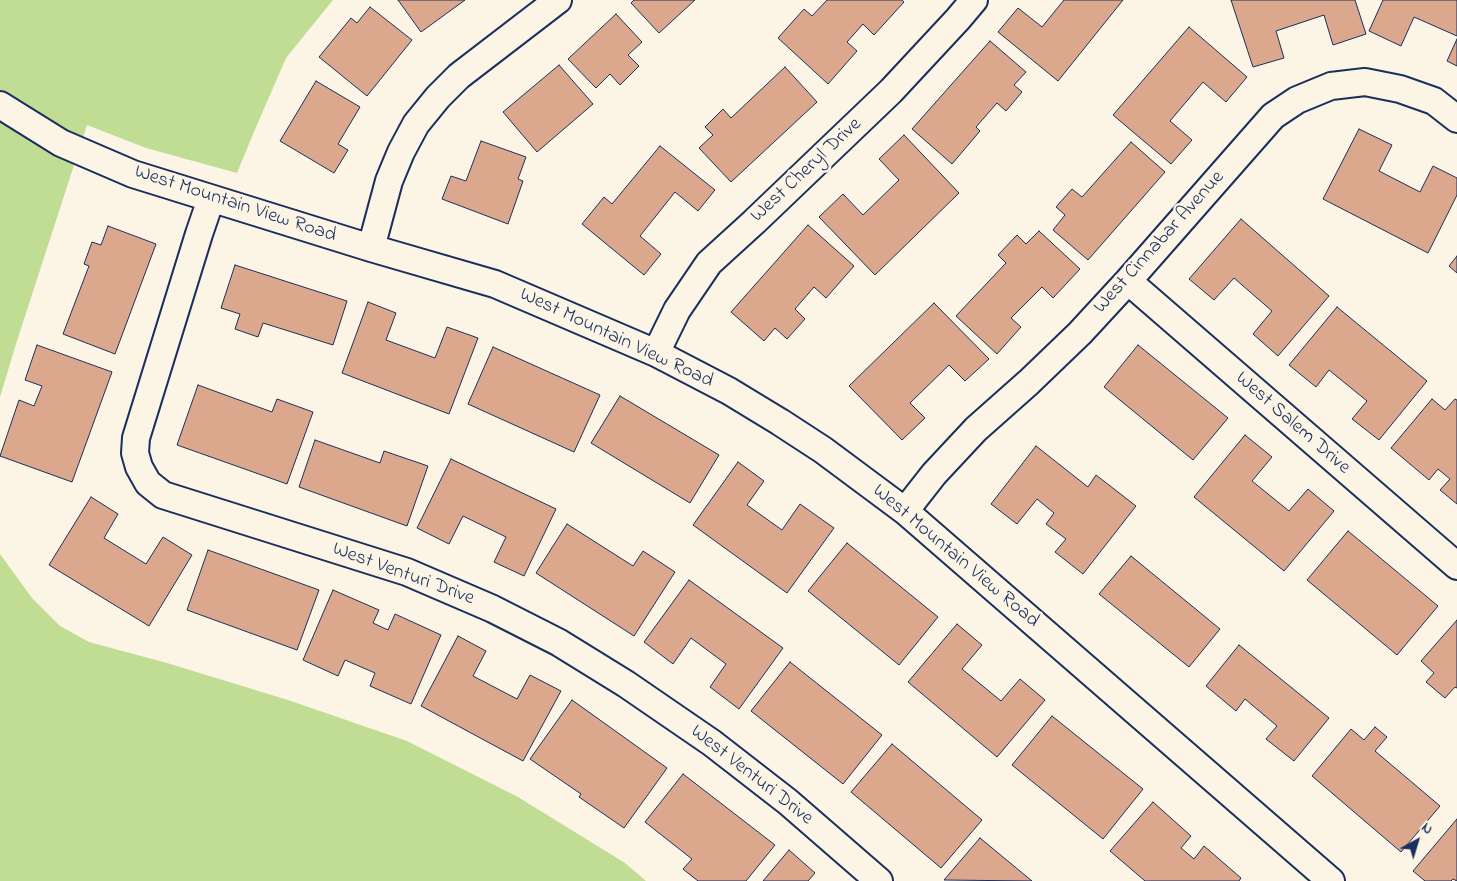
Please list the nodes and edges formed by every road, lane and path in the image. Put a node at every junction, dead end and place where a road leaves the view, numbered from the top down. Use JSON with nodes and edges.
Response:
{"nodes":[{"id":1,"x":558,"y":0,"type":"edge"},
{"id":2,"x":974,"y":0,"type":"edge"},
{"id":3,"x":0,"y":105,"type":"edge"},
{"id":4,"x":1457,"y":119,"type":"edge"},
{"id":5,"x":211,"y":199,"type":"junction"},
{"id":6,"x":371,"y":248,"type":"junction"},
{"id":7,"x":1128,"y":281,"type":"junction"},
{"id":8,"x":656,"y":353,"type":"junction"},
{"id":9,"x":904,"y":511,"type":"junction"},
{"id":10,"x":1457,"y":566,"type":"edge"},
{"id":11,"x":879,"y":881,"type":"edge"},
{"id":12,"x":1331,"y":881,"type":"edge"}],
"edges":[{"from":1,"to":6,"type":"street"},
{"from":2,"to":8,"type":"street","name":"West Cheryl Drive"},
{"from":3,"to":5,"type":"street","name":"West Mountain View Road"},
{"from":4,"to":7,"type":"street","name":"West Cinnabar Avenue"},
{"from":5,"to":6,"type":"street","name":"West Mountain View Road"},
{"from":5,"to":11,"type":"street","name":"West Venturi Drive"},
{"from":6,"to":8,"type":"street","name":"West Mountain View Road"},
{"from":7,"to":9,"type":"street","name":"West Cinnabar Avenue"},
{"from":7,"to":10,"type":"street","name":"West Salem Drive"},
{"from":8,"to":9,"type":"street","name":"West Mountain View Road"},
{"from":9,"to":12,"type":"street","name":"West Mountain View Road"}]}
